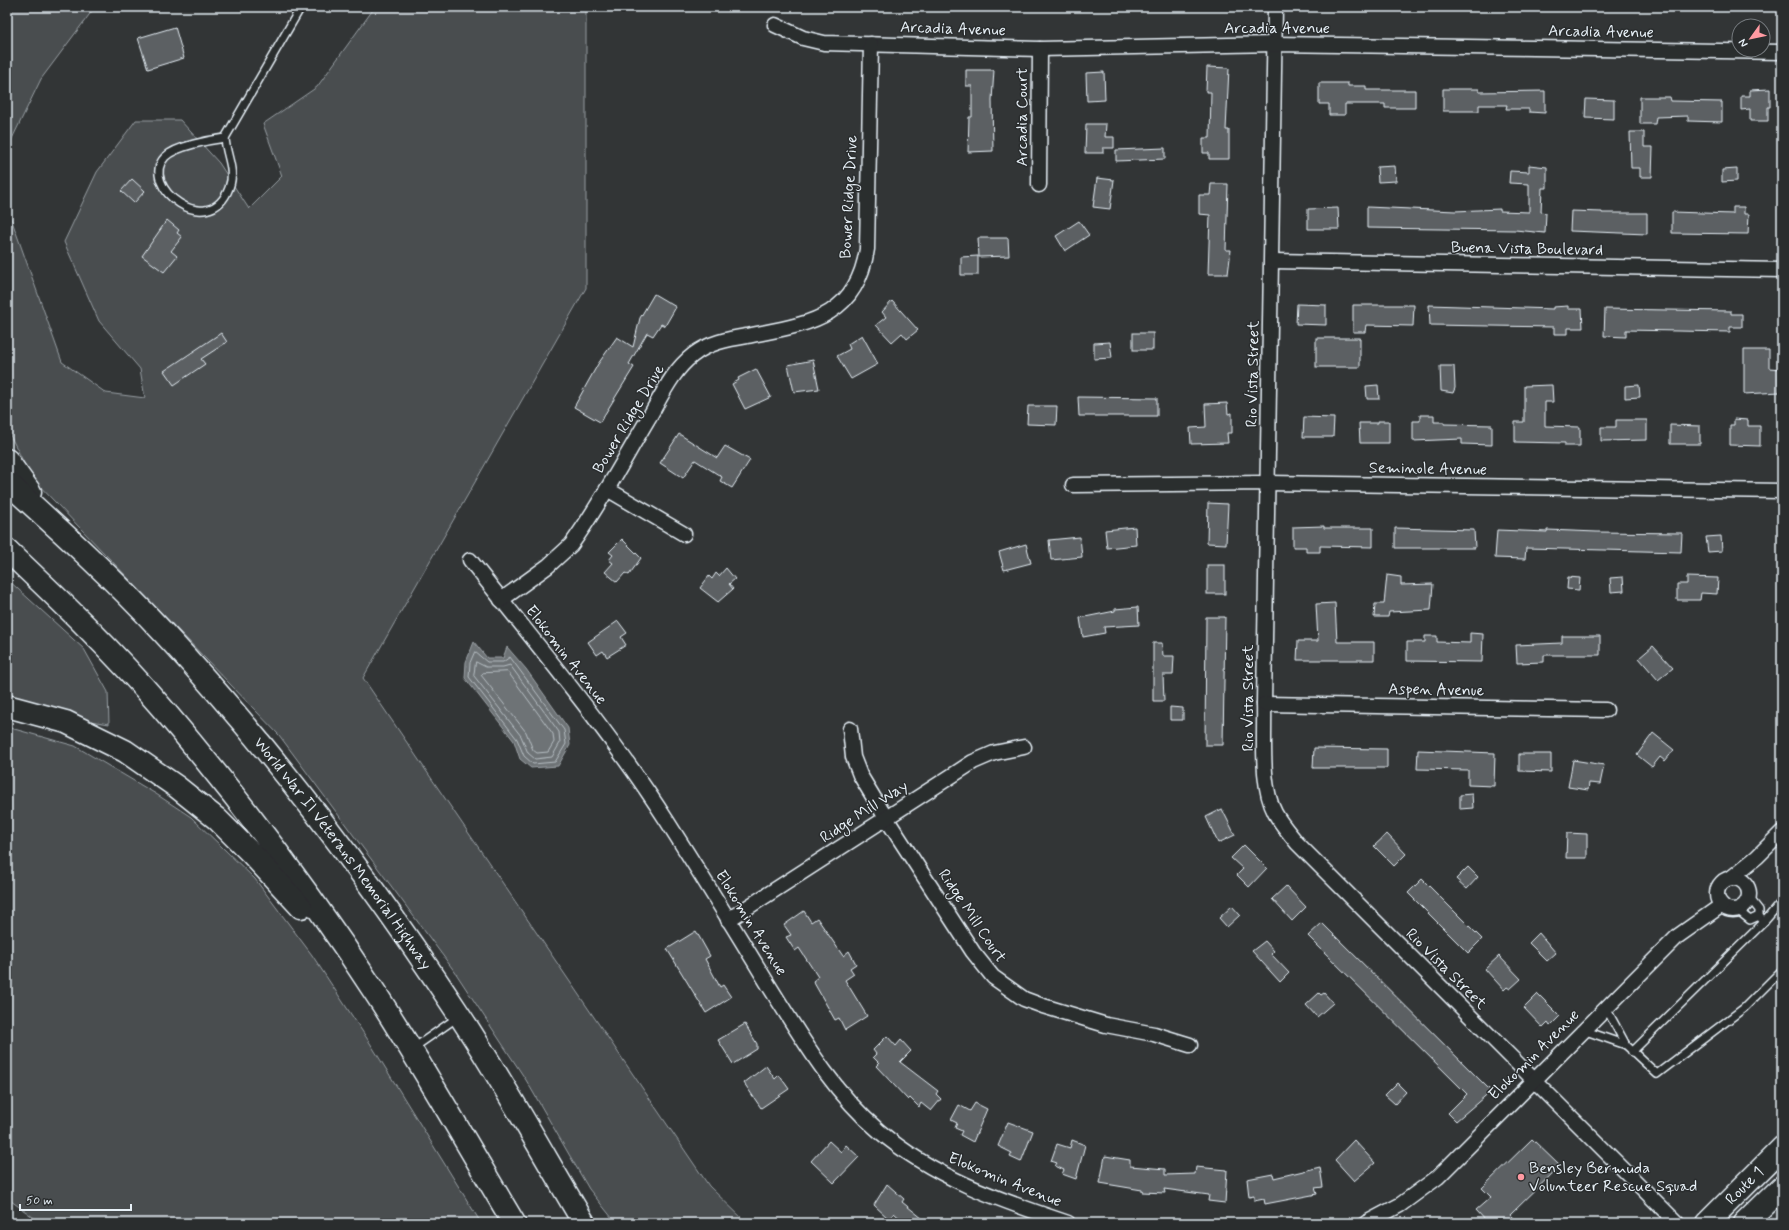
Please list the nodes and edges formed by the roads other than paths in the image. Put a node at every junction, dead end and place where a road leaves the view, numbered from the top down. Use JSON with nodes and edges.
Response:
{"nodes":[{"id":1,"x":301,"y":7,"type":"edge"},
{"id":2,"x":1275,"y":7,"type":"edge"},
{"id":3,"x":775,"y":25,"type":"dead end"},
{"id":4,"x":872,"y":44,"type":"junction"},
{"id":5,"x":1275,"y":44,"type":"junction"},
{"id":6,"x":1040,"y":49,"type":"junction"},
{"id":7,"x":1782,"y":52,"type":"edge"},
{"id":8,"x":225,"y":138,"type":"junction"},
{"id":9,"x":1039,"y":185,"type":"dead end"},
{"id":10,"x":1272,"y":261,"type":"junction"},
{"id":11,"x":1782,"y":270,"type":"edge"},
{"id":12,"x":7,"y":460,"type":"edge"},
{"id":13,"x":7,"y":482,"type":"edge"},
{"id":14,"x":1268,"y":483,"type":"junction"},
{"id":15,"x":1073,"y":485,"type":"dead end"},
{"id":16,"x":607,"y":488,"type":"junction"},
{"id":17,"x":1782,"y":491,"type":"edge"},
{"id":18,"x":52,"y":522,"type":"junction"},
{"id":19,"x":684,"y":534,"type":"dead end"},
{"id":20,"x":7,"y":550,"type":"edge"},
{"id":21,"x":470,"y":560,"type":"dead end"},
{"id":22,"x":501,"y":600,"type":"junction"},
{"id":23,"x":1264,"y":704,"type":"junction"},
{"id":24,"x":7,"y":706,"type":"edge"},
{"id":25,"x":1606,"y":710,"type":"dead end"},
{"id":26,"x":850,"y":729,"type":"dead end"},
{"id":27,"x":1024,"y":747,"type":"dead end"},
{"id":28,"x":886,"y":818,"type":"junction"},
{"id":29,"x":1782,"y":832,"type":"edge"},
{"id":30,"x":1757,"y":857,"type":"junction"},
{"id":31,"x":1731,"y":878,"type":"junction"},
{"id":32,"x":1747,"y":890,"type":"junction"},
{"id":33,"x":1782,"y":901,"type":"edge"},
{"id":34,"x":1722,"y":905,"type":"junction"},
{"id":35,"x":1736,"y":909,"type":"junction"},
{"id":36,"x":1762,"y":919,"type":"junction"},
{"id":37,"x":728,"y":920,"type":"junction"},
{"id":38,"x":332,"y":930,"type":"junction"},
{"id":39,"x":1782,"y":970,"type":"edge"},
{"id":40,"x":1606,"y":1008,"type":"junction"},
{"id":41,"x":460,"y":1016,"type":"junction"},
{"id":42,"x":1583,"y":1030,"type":"junction"},
{"id":43,"x":1190,"y":1045,"type":"dead end"},
{"id":44,"x":1626,"y":1045,"type":"junction"},
{"id":45,"x":411,"y":1050,"type":"junction"},
{"id":46,"x":1632,"y":1052,"type":"junction"},
{"id":47,"x":1533,"y":1080,"type":"junction"},
{"id":48,"x":1782,"y":1148,"type":"edge"},
{"id":49,"x":555,"y":1173,"type":"junction"},
{"id":50,"x":1782,"y":1187,"type":"edge"},
{"id":51,"x":514,"y":1223,"type":"edge"},
{"id":52,"x":584,"y":1223,"type":"edge"},
{"id":53,"x":597,"y":1223,"type":"edge"},
{"id":54,"x":1068,"y":1223,"type":"edge"},
{"id":55,"x":1366,"y":1223,"type":"edge"},
{"id":56,"x":1677,"y":1223,"type":"edge"},
{"id":57,"x":1707,"y":1223,"type":"edge"},
{"id":58,"x":1745,"y":1223,"type":"edge"}],
"edges":[{"from":1,"to":8,"type":"lane"},
{"from":2,"to":5,"type":"street","name":"Rio Vista Street"},
{"from":3,"to":4,"type":"street","name":"Arcadia Avenue"},
{"from":4,"to":6,"type":"street","name":"Arcadia Avenue"},
{"from":4,"to":16,"type":"street","name":"Bower Ridge Drive"},
{"from":5,"to":6,"type":"street","name":"Arcadia Avenue"},
{"from":5,"to":7,"type":"street","name":"Arcadia Avenue"},
{"from":5,"to":10,"type":"street","name":"Rio Vista Street"},
{"from":6,"to":9,"type":"street","name":"Arcadia Court"},
{"from":8,"to":8,"type":"lane"},
{"from":10,"to":11,"type":"street","name":"Buena Vista Boulevard"},
{"from":10,"to":14,"type":"street","name":"Rio Vista Street"},
{"from":12,"to":18,"type":"main road"},
{"from":13,"to":18,"type":"main road"},
{"from":14,"to":15,"type":"street","name":"Seminole Avenue"},
{"from":14,"to":17,"type":"street","name":"Seminole Avenue"},
{"from":14,"to":23,"type":"street","name":"Rio Vista Street"},
{"from":16,"to":19,"type":"street"},
{"from":16,"to":22,"type":"street","name":"Bower Ridge Drive"},
{"from":18,"to":41,"type":"main road","name":"World War II Veterans Memorial Highway"},
{"from":20,"to":38,"type":"main road"},
{"from":21,"to":22,"type":"street","name":"Elokomin Avenue"},
{"from":22,"to":37,"type":"street","name":"Elokomin Avenue"},
{"from":23,"to":25,"type":"street","name":"Aspen Avenue"},
{"from":23,"to":47,"type":"street","name":"Rio Vista Street"},
{"from":24,"to":38,"type":"main road"},
{"from":26,"to":28,"type":"street","name":"Ridge Mill Court"},
{"from":27,"to":28,"type":"street","name":"Ridge Mill Way"},
{"from":28,"to":37,"type":"street","name":"Ridge Mill Way"},
{"from":28,"to":43,"type":"street","name":"Ridge Mill Court"},
{"from":29,"to":30,"type":"street"},
{"from":30,"to":31,"type":"street"},
{"from":30,"to":32,"type":"street"},
{"from":31,"to":32,"type":"street"},
{"from":31,"to":34,"type":"street"},
{"from":32,"to":35,"type":"street"},
{"from":32,"to":36,"type":"lane"},
{"from":33,"to":36,"type":"lane"},
{"from":34,"to":35,"type":"street"},
{"from":34,"to":40,"type":"street","name":"Elokomin Avenue"},
{"from":35,"to":36,"type":"lane"},
{"from":36,"to":46,"type":"lane"},
{"from":37,"to":54,"type":"street","name":"Elokomin Avenue"},
{"from":38,"to":45,"type":"main road"},
{"from":39,"to":46,"type":"lane"},
{"from":40,"to":42,"type":"street","name":"Elokomin Avenue"},
{"from":40,"to":44,"type":"lane"},
{"from":41,"to":45,"type":"lane"},
{"from":41,"to":49,"type":"main road","name":"World War II Veterans Memorial Highway"},
{"from":42,"to":44,"type":"lane"},
{"from":42,"to":47,"type":"street","name":"Elokomin Avenue"},
{"from":44,"to":46,"type":"lane"},
{"from":45,"to":51,"type":"main road"},
{"from":47,"to":55,"type":"street","name":"Elokomin Avenue"},
{"from":47,"to":56,"type":"street","name":"Rio Vista Street"},
{"from":48,"to":57,"type":"main road","name":"Route 1"},
{"from":49,"to":52,"type":"main road","name":"World War II Veterans Memorial Highway"},
{"from":49,"to":53,"type":"main road"},
{"from":50,"to":58,"type":"main road","name":"Route 1"}]}
